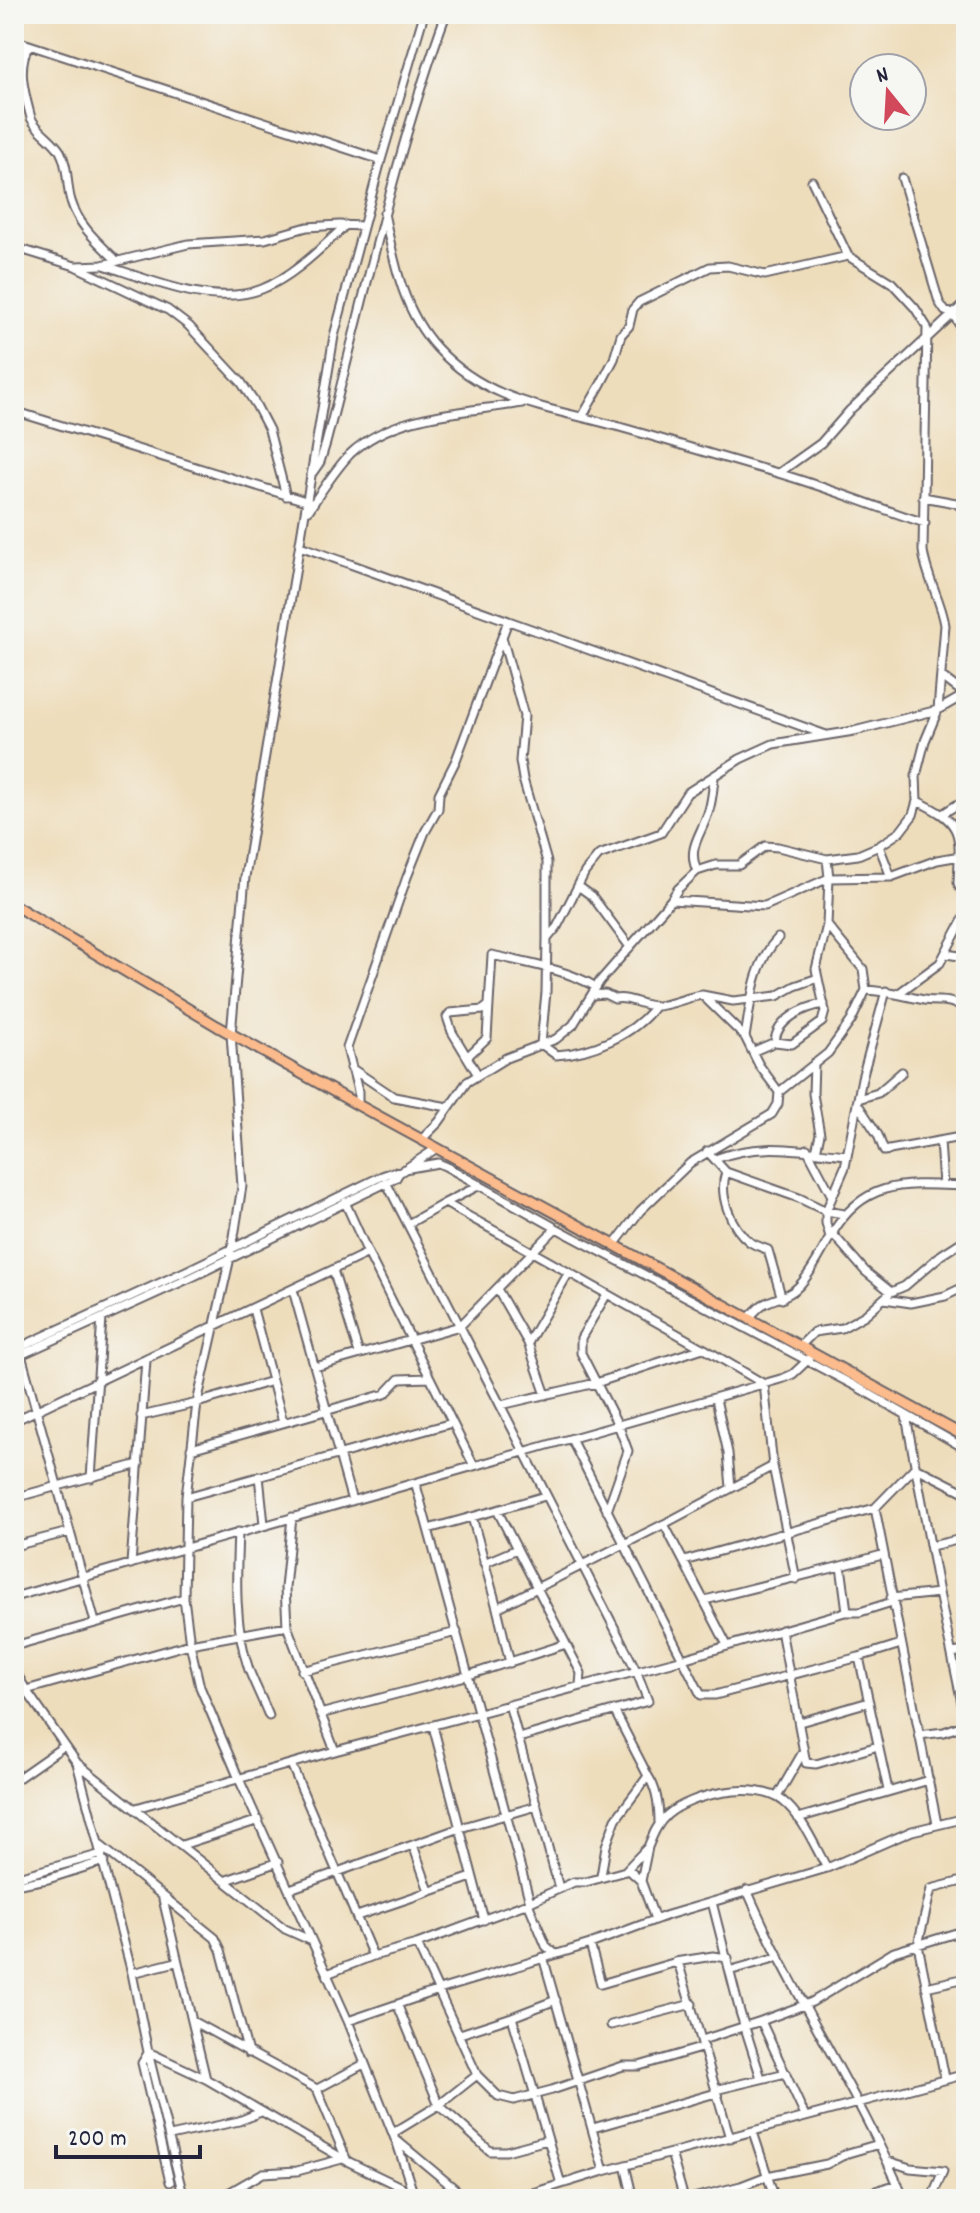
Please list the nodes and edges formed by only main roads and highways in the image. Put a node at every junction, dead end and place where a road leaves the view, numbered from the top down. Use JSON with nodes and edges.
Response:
{"nodes":[{"id":1,"x":14,"y":905,"type":"edge"},
{"id":2,"x":966,"y":1437,"type":"edge"}],
"edges":[{"from":1,"to":2,"type":"main road"}]}
